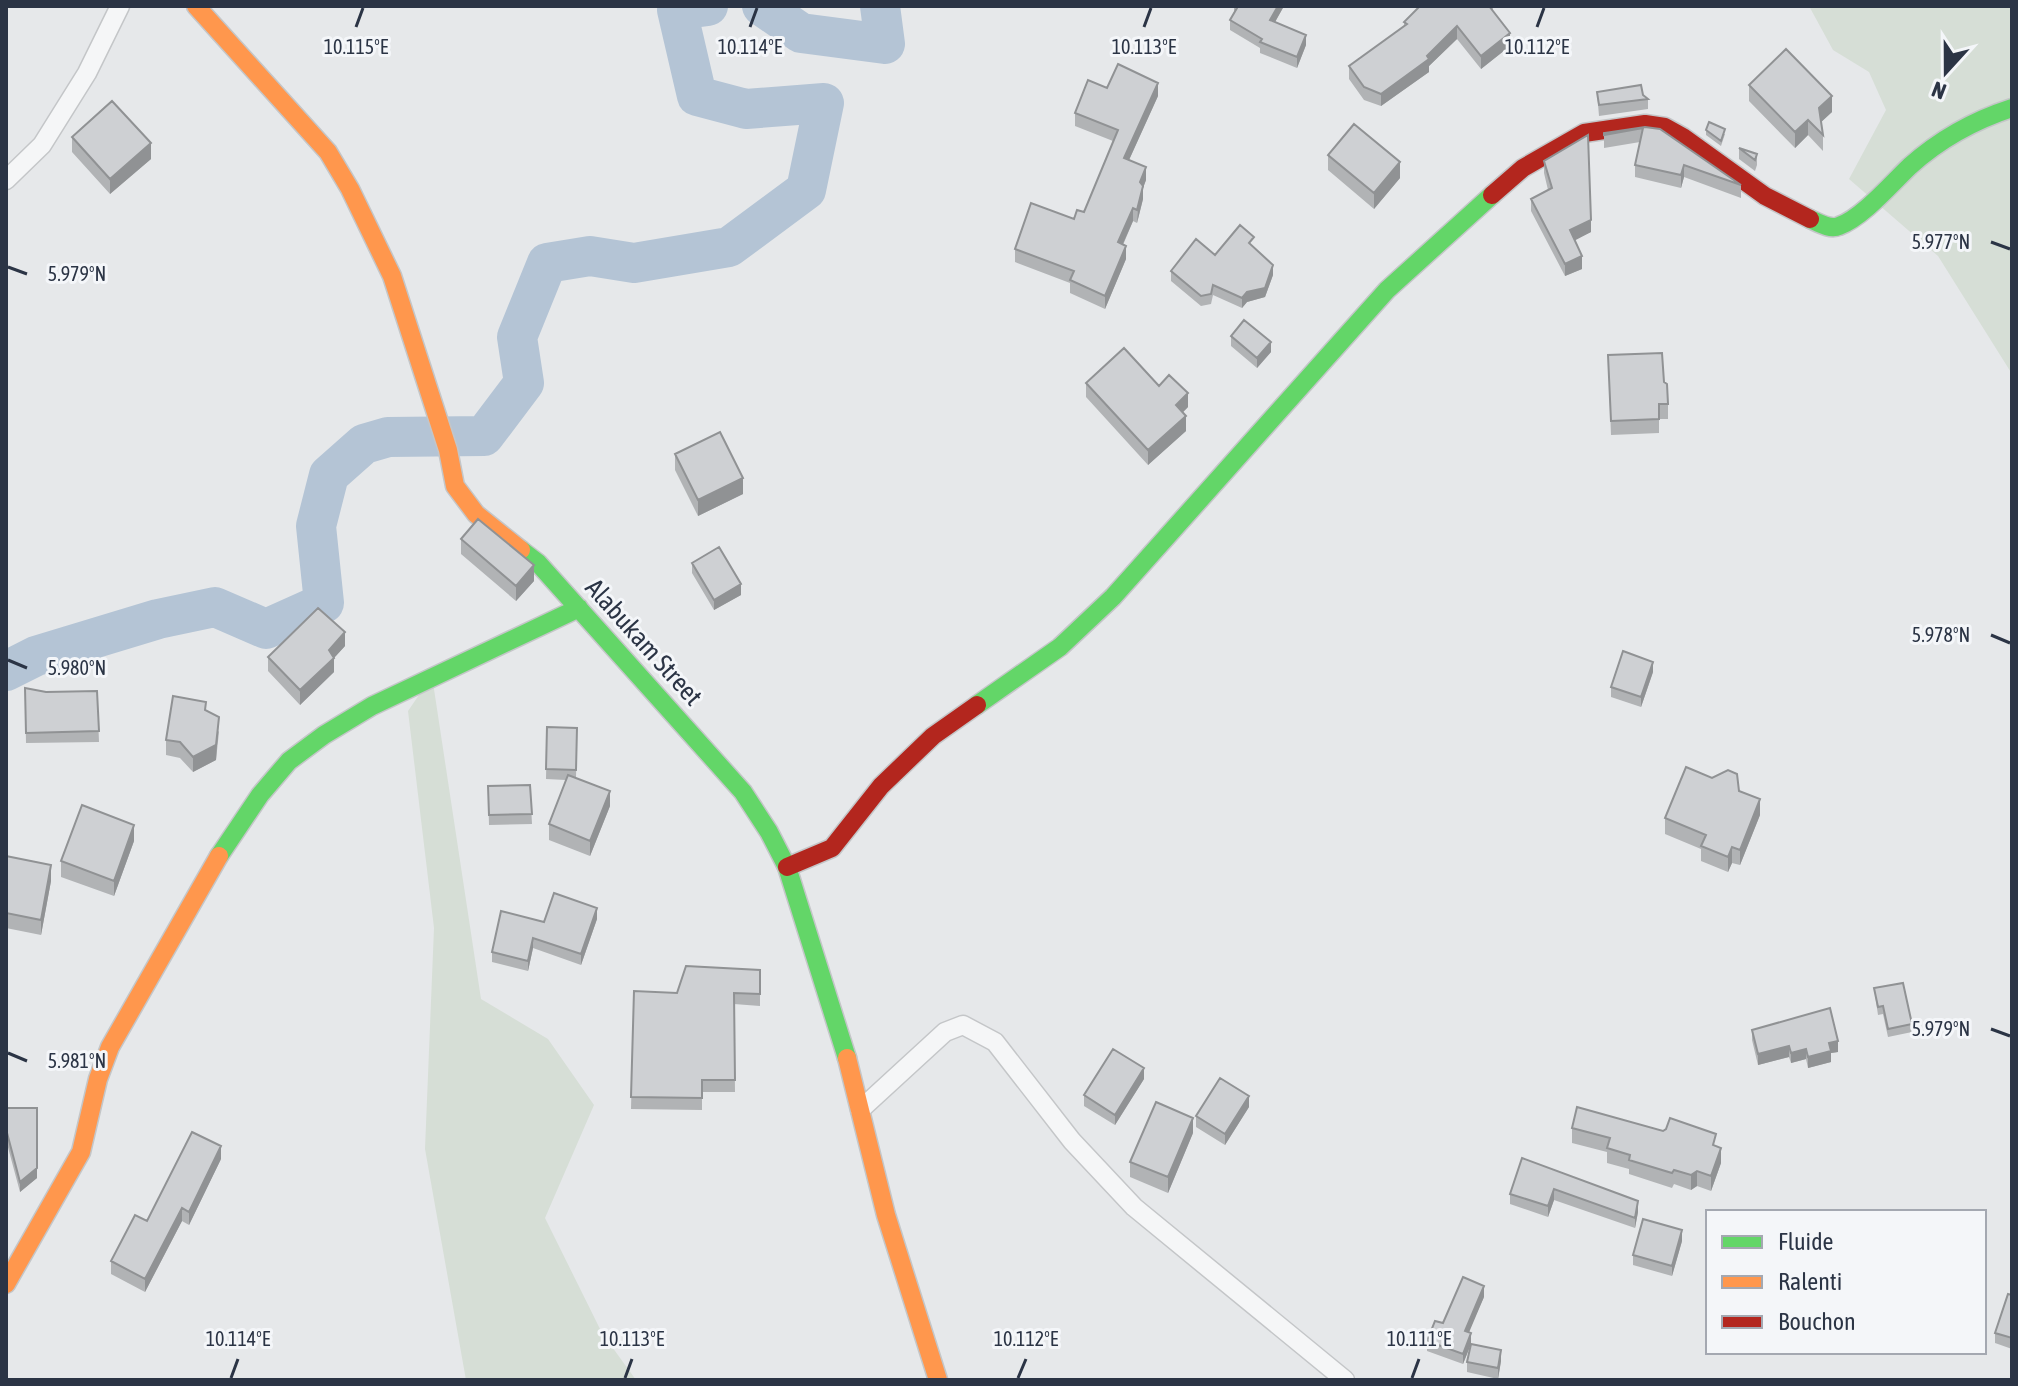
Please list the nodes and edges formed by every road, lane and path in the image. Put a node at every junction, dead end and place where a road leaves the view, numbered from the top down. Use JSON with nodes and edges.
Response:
{"nodes":[{"id":1,"x":120,"y":6,"type":"edge"},
{"id":2,"x":196,"y":6,"type":"edge"},
{"id":3,"x":2012,"y":108,"type":"edge"},
{"id":4,"x":6,"y":180,"type":"edge"},
{"id":5,"x":579,"y":608,"type":"junction"},
{"id":6,"x":787,"y":867,"type":"junction"},
{"id":7,"x":860,"y":1110,"type":"junction"},
{"id":8,"x":6,"y":1284,"type":"edge"},
{"id":9,"x":938,"y":1380,"type":"edge"},
{"id":10,"x":1345,"y":1380,"type":"edge"}],
"edges":[{"from":1,"to":4,"type":"street"},
{"from":2,"to":5,"type":"street","name":"Alabukam Street"},
{"from":3,"to":6,"type":"street"},
{"from":5,"to":6,"type":"street","name":"Alabukam Street"},
{"from":5,"to":8,"type":"street"},
{"from":6,"to":7,"type":"street","name":"Alabukam Street"},
{"from":7,"to":9,"type":"street","name":"Alabukam Street"},
{"from":7,"to":10,"type":"street"}]}
